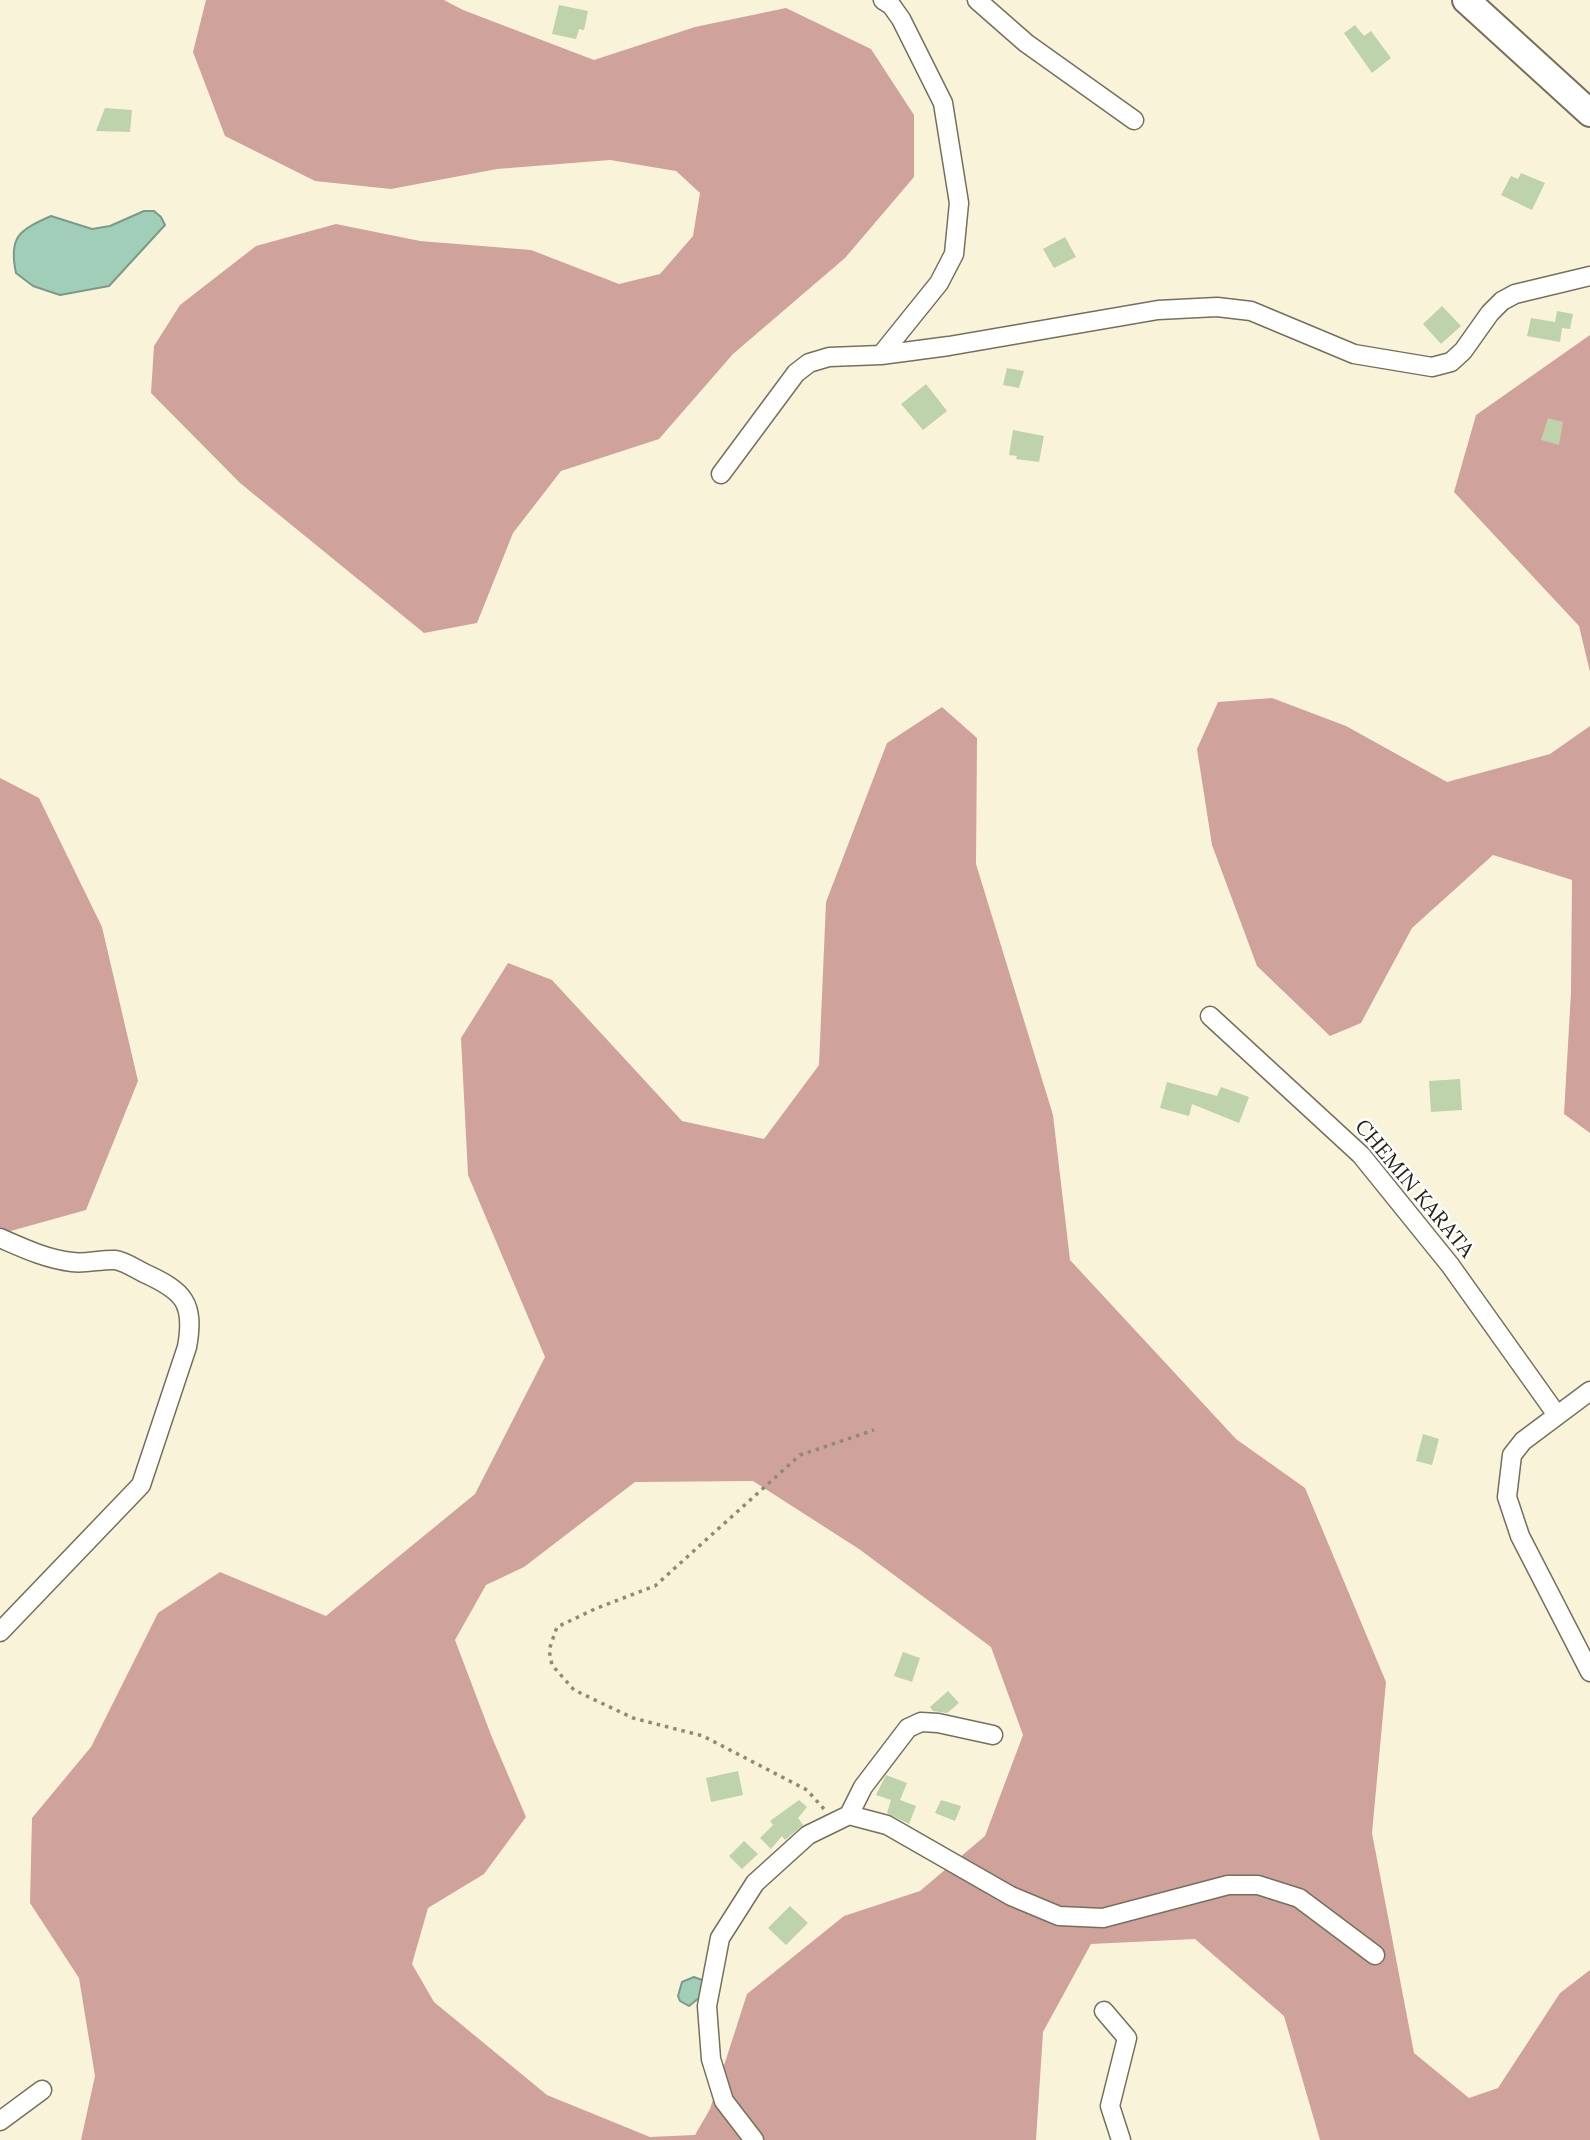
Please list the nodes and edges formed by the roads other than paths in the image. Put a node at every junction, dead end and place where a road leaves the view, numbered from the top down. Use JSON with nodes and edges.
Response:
{"nodes":[{"id":1,"x":977,"y":0,"type":"edge"},
{"id":2,"x":1466,"y":0,"type":"edge"},
{"id":3,"x":890,"y":2,"type":"edge"},
{"id":4,"x":1590,"y":113,"type":"edge"},
{"id":5,"x":1133,"y":120,"type":"dead end"},
{"id":6,"x":1590,"y":276,"type":"edge"},
{"id":7,"x":881,"y":355,"type":"junction"},
{"id":8,"x":721,"y":474,"type":"dead end"},
{"id":9,"x":1210,"y":1016,"type":"dead end"},
{"id":10,"x":0,"y":1238,"type":"edge"},
{"id":11,"x":1590,"y":1391,"type":"edge"},
{"id":12,"x":1557,"y":1415,"type":"junction"},
{"id":13,"x":0,"y":1632,"type":"edge"},
{"id":14,"x":1590,"y":1672,"type":"edge"},
{"id":15,"x":993,"y":1735,"type":"dead end"},
{"id":16,"x":842,"y":1818,"type":"junction"},
{"id":17,"x":1375,"y":1955,"type":"dead end"},
{"id":18,"x":1104,"y":2011,"type":"dead end"},
{"id":19,"x":42,"y":2090,"type":"dead end"},
{"id":20,"x":0,"y":2121,"type":"edge"},
{"id":21,"x":754,"y":2140,"type":"edge"},
{"id":22,"x":1121,"y":2140,"type":"edge"}],
"edges":[{"from":1,"to":5,"type":"street"},
{"from":2,"to":4,"type":"street"},
{"from":3,"to":7,"type":"street"},
{"from":6,"to":7,"type":"street"},
{"from":7,"to":8,"type":"street"},
{"from":9,"to":12,"type":"street","name":"CHEMIN KARATA"},
{"from":10,"to":13,"type":"street"},
{"from":11,"to":12,"type":"street"},
{"from":12,"to":14,"type":"street"},
{"from":15,"to":16,"type":"street"},
{"from":16,"to":17,"type":"street"},
{"from":16,"to":21,"type":"street"},
{"from":18,"to":22,"type":"street"},
{"from":19,"to":20,"type":"street"}]}
